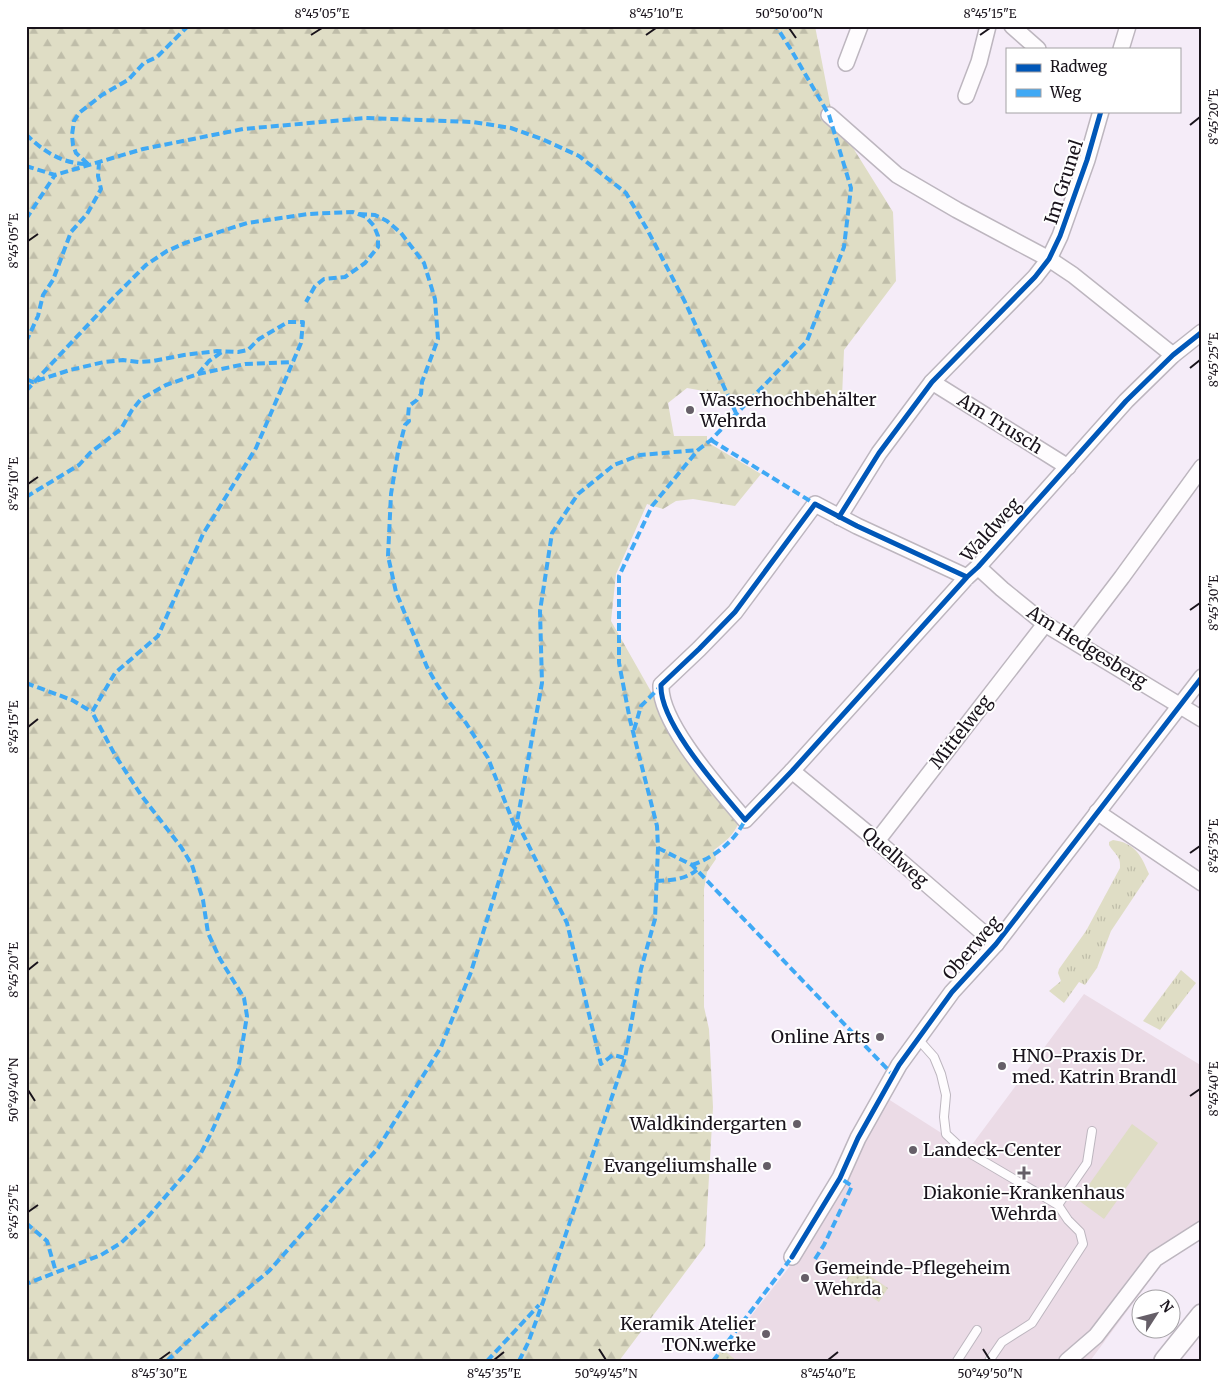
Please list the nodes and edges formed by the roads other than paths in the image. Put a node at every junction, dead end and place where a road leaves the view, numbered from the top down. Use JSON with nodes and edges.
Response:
{"nodes":[{"id":1,"x":860,"y":26,"type":"edge"},
{"id":2,"x":988,"y":26,"type":"edge"},
{"id":3,"x":1012,"y":26,"type":"edge"},
{"id":4,"x":1128,"y":26,"type":"edge"},
{"id":5,"x":1037,"y":48,"type":"edge"},
{"id":6,"x":1121,"y":48,"type":"edge"},
{"id":7,"x":846,"y":63,"type":"dead end"},
{"id":8,"x":966,"y":96,"type":"dead end"},
{"id":9,"x":1101,"y":112,"type":"edge"},
{"id":10,"x":829,"y":115,"type":"dead end"},
{"id":11,"x":1049,"y":260,"type":"junction"},
{"id":12,"x":1202,"y":332,"type":"edge"},
{"id":13,"x":1173,"y":354,"type":"junction"},
{"id":14,"x":932,"y":382,"type":"junction"},
{"id":15,"x":1068,"y":466,"type":"junction"},
{"id":16,"x":1202,"y":467,"type":"edge"},
{"id":17,"x":839,"y":517,"type":"junction"},
{"id":18,"x":973,"y":572,"type":"junction"},
{"id":19,"x":1045,"y":624,"type":"junction"},
{"id":20,"x":1074,"y":640,"type":"junction"},
{"id":21,"x":1202,"y":677,"type":"edge"},
{"id":22,"x":1181,"y":705,"type":"junction"},
{"id":23,"x":1202,"y":719,"type":"edge"},
{"id":24,"x":792,"y":771,"type":"junction"},
{"id":25,"x":1097,"y":812,"type":"junction"},
{"id":26,"x":746,"y":820,"type":"joint"},
{"id":27,"x":877,"y":841,"type":"junction"},
{"id":28,"x":1202,"y":883,"type":"edge"},
{"id":29,"x":996,"y":944,"type":"junction"},
{"id":30,"x":918,"y":1039,"type":"junction"},
{"id":31,"x":1092,"y":1131,"type":"dead end"},
{"id":32,"x":1058,"y":1205,"type":"junction"},
{"id":33,"x":1202,"y":1229,"type":"edge"},
{"id":34,"x":792,"y":1258,"type":"dead end"},
{"id":35,"x":1202,"y":1315,"type":"edge"},
{"id":36,"x":977,"y":1330,"type":"dead end"},
{"id":37,"x":957,"y":1361,"type":"edge"},
{"id":38,"x":988,"y":1361,"type":"edge"},
{"id":39,"x":1067,"y":1361,"type":"edge"},
{"id":40,"x":1165,"y":1361,"type":"edge"}],
"edges":[{"from":1,"to":7,"type":"street"},
{"from":2,"to":8,"type":"street"},
{"from":3,"to":5,"type":"street"},
{"from":4,"to":6,"type":"street"},
{"from":9,"to":11,"type":"street","name":"Im Grunel"},
{"from":10,"to":11,"type":"street"},
{"from":11,"to":13,"type":"street"},
{"from":11,"to":14,"type":"street","name":"Im Grunel"},
{"from":12,"to":13,"type":"street","name":"Waldweg"},
{"from":13,"to":15,"type":"street","name":"Waldweg"},
{"from":14,"to":15,"type":"street","name":"Am Trusch"},
{"from":14,"to":17,"type":"street","name":"Im Grunel"},
{"from":15,"to":18,"type":"street","name":"Waldweg"},
{"from":16,"to":20,"type":"street"},
{"from":17,"to":18,"type":"street","name":"Am Hedgesberg"},
{"from":17,"to":26,"type":"street","name":"Am Hedgesberg"},
{"from":18,"to":19,"type":"street","name":"Am Hedgesberg"},
{"from":18,"to":24,"type":"street","name":"Waldweg"},
{"from":19,"to":20,"type":"street","name":"Am Hedgesberg"},
{"from":19,"to":27,"type":"street","name":"Mittelweg"},
{"from":20,"to":22,"type":"street","name":"Am Hedgesberg"},
{"from":21,"to":22,"type":"street","name":"Oberweg"},
{"from":22,"to":23,"type":"street","name":"Am Hedgesberg"},
{"from":22,"to":25,"type":"street","name":"Oberweg"},
{"from":24,"to":26,"type":"street","name":"Waldweg"},
{"from":24,"to":27,"type":"street","name":"Quellweg"},
{"from":25,"to":28,"type":"street"},
{"from":25,"to":29,"type":"street","name":"Oberweg"},
{"from":27,"to":29,"type":"street","name":"Quellweg"},
{"from":29,"to":30,"type":"street","name":"Oberweg"},
{"from":30,"to":32,"type":"lane"},
{"from":30,"to":34,"type":"street","name":"Oberweg"},
{"from":31,"to":32,"type":"lane"},
{"from":32,"to":38,"type":"lane"},
{"from":33,"to":39,"type":"street"},
{"from":35,"to":40,"type":"main road"},
{"from":36,"to":37,"type":"lane"}]}
